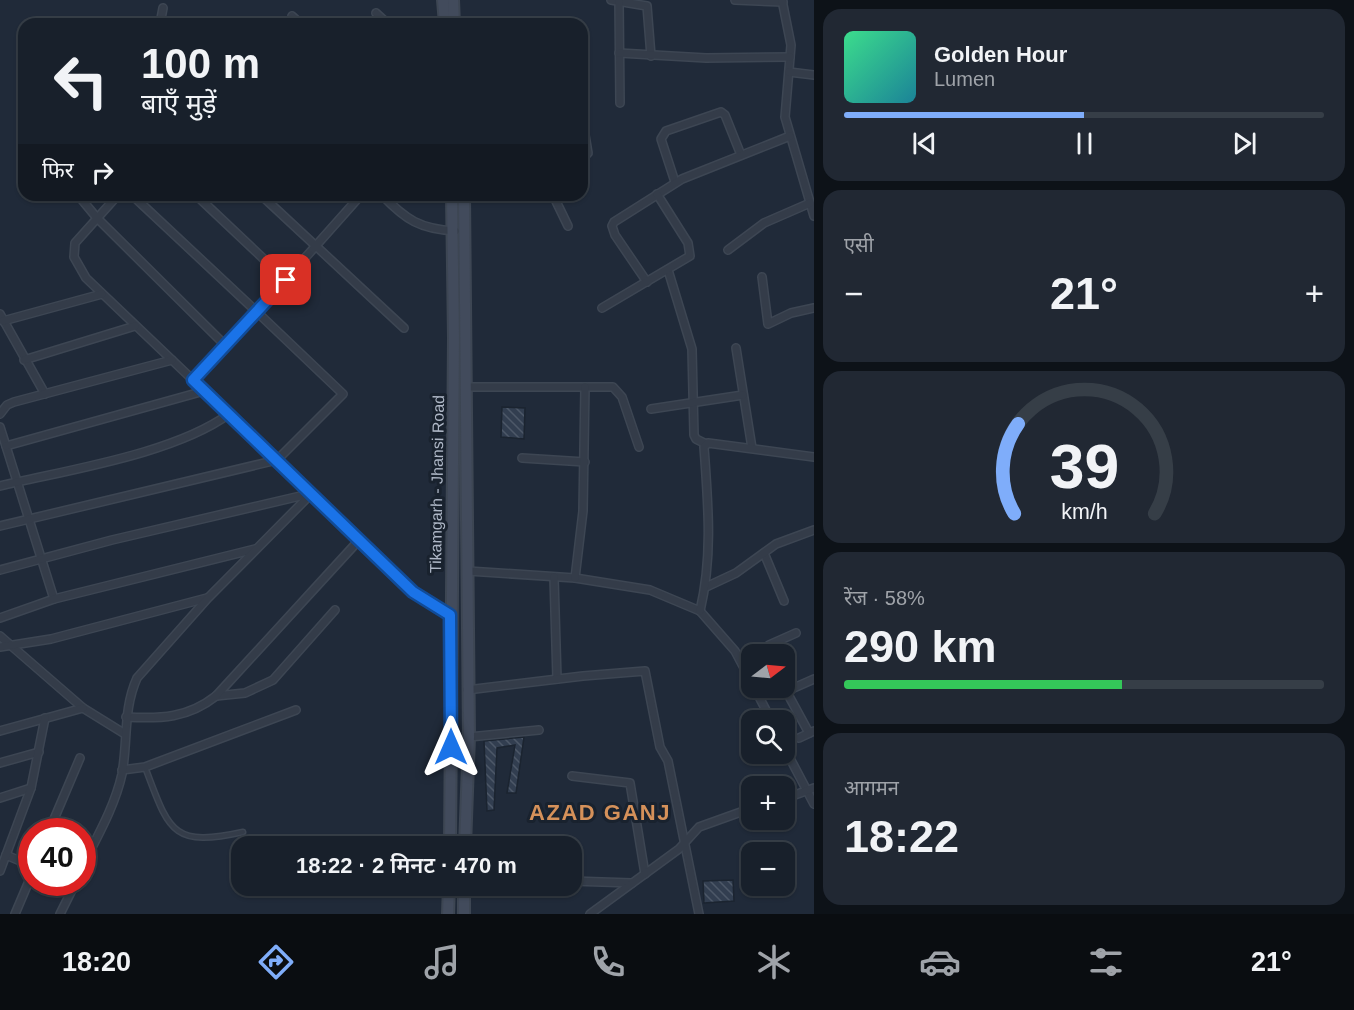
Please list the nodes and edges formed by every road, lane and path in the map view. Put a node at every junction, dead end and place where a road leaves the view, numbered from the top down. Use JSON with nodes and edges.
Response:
{"nodes":[{"id":1,"x":443,"y":0,"type":"edge"},
{"id":2,"x":453,"y":0,"type":"edge"},
{"id":3,"x":735,"y":0,"type":"edge"},
{"id":4,"x":615,"y":1,"type":"edge"},
{"id":5,"x":782,"y":1,"type":"edge"},
{"id":6,"x":163,"y":8,"type":"dead end"},
{"id":7,"x":376,"y":13,"type":"dead end"},
{"id":8,"x":292,"y":16,"type":"dead end"},
{"id":9,"x":161,"y":18,"type":"edge"},
{"id":10,"x":294,"y":18,"type":"edge"},
{"id":11,"x":381,"y":18,"type":"edge"},
{"id":12,"x":444,"y":18,"type":"edge"},
{"id":13,"x":454,"y":18,"type":"edge"},
{"id":14,"x":620,"y":53,"type":"junction"},
{"id":15,"x":651,"y":56,"type":"junction"},
{"id":16,"x":790,"y":57,"type":"junction"},
{"id":17,"x":789,"y":72,"type":"junction"},
{"id":18,"x":814,"y":75,"type":"edge"},
{"id":19,"x":620,"y":104,"type":"dead end"},
{"id":20,"x":790,"y":136,"type":"junction"},
{"id":21,"x":741,"y":155,"type":"junction"},
{"id":22,"x":675,"y":182,"type":"junction"},
{"id":23,"x":657,"y":194,"type":"junction"},
{"id":24,"x":83,"y":201,"type":"edge"},
{"id":25,"x":113,"y":201,"type":"edge"},
{"id":26,"x":138,"y":201,"type":"edge"},
{"id":27,"x":202,"y":201,"type":"edge"},
{"id":28,"x":267,"y":201,"type":"edge"},
{"id":29,"x":356,"y":201,"type":"edge"},
{"id":30,"x":388,"y":201,"type":"edge"},
{"id":31,"x":452,"y":201,"type":"edge"},
{"id":32,"x":464,"y":201,"type":"edge"},
{"id":33,"x":556,"y":201,"type":"edge"},
{"id":34,"x":812,"y":204,"type":"edge"},
{"id":35,"x":814,"y":216,"type":"edge"},
{"id":36,"x":97,"y":218,"type":"junction"},
{"id":37,"x":568,"y":226,"type":"dead end"},
{"id":38,"x":453,"y":231,"type":"junction"},
{"id":39,"x":466,"y":231,"type":"junction"},
{"id":40,"x":315,"y":248,"type":"junction"},
{"id":41,"x":728,"y":250,"type":"dead end"},
{"id":42,"x":668,"y":270,"type":"junction"},
{"id":43,"x":762,"y":277,"type":"dead end"},
{"id":44,"x":286,"y":280,"type":"junction"},
{"id":45,"x":647,"y":282,"type":"junction"},
{"id":46,"x":102,"y":294,"type":"junction"},
{"id":47,"x":602,"y":308,"type":"dead end"},
{"id":48,"x":814,"y":308,"type":"edge"},
{"id":49,"x":257,"y":312,"type":"junction"},
{"id":50,"x":1,"y":317,"type":"edge"},
{"id":51,"x":135,"y":326,"type":"junction"},
{"id":52,"x":404,"y":328,"type":"dead end"},
{"id":53,"x":226,"y":346,"type":"junction"},
{"id":54,"x":736,"y":348,"type":"dead end"},
{"id":55,"x":24,"y":360,"type":"junction"},
{"id":56,"x":172,"y":360,"type":"junction"},
{"id":57,"x":193,"y":380,"type":"junction"},
{"id":58,"x":465,"y":387,"type":"junction"},
{"id":59,"x":585,"y":387,"type":"junction"},
{"id":60,"x":204,"y":391,"type":"junction"},
{"id":61,"x":45,"y":394,"type":"junction"},
{"id":62,"x":743,"y":396,"type":"junction"},
{"id":63,"x":692,"y":403,"type":"junction"},
{"id":64,"x":651,"y":409,"type":"dead end"},
{"id":65,"x":0,"y":414,"type":"edge"},
{"id":66,"x":229,"y":414,"type":"junction"},
{"id":67,"x":0,"y":427,"type":"edge"},
{"id":68,"x":706,"y":444,"type":"junction"},
{"id":69,"x":6,"y":446,"type":"junction"},
{"id":70,"x":639,"y":447,"type":"dead end"},
{"id":71,"x":752,"y":448,"type":"junction"},
{"id":72,"x":814,"y":457,"type":"edge"},
{"id":73,"x":522,"y":458,"type":"dead end"},
{"id":74,"x":277,"y":460,"type":"junction"},
{"id":75,"x":585,"y":462,"type":"junction"},
{"id":76,"x":17,"y":482,"type":"junction"},
{"id":77,"x":0,"y":486,"type":"edge"},
{"id":78,"x":311,"y":494,"type":"junction"},
{"id":79,"x":28,"y":518,"type":"junction"},
{"id":80,"x":0,"y":526,"type":"edge"},
{"id":81,"x":452,"y":526,"type":"junction"},
{"id":82,"x":467,"y":527,"type":"junction"},
{"id":83,"x":814,"y":530,"type":"edge"},
{"id":84,"x":360,"y":539,"type":"junction"},
{"id":85,"x":258,"y":548,"type":"junction"},
{"id":86,"x":764,"y":553,"type":"junction"},
{"id":87,"x":40,"y":558,"type":"junction"},
{"id":88,"x":0,"y":570,"type":"edge"},
{"id":89,"x":468,"y":571,"type":"junction"},
{"id":90,"x":554,"y":577,"type":"junction"},
{"id":91,"x":575,"y":578,"type":"junction"},
{"id":92,"x":706,"y":587,"type":"junction"},
{"id":93,"x":208,"y":598,"type":"junction"},
{"id":94,"x":54,"y":599,"type":"junction"},
{"id":95,"x":784,"y":601,"type":"dead end"},
{"id":96,"x":335,"y":610,"type":"dead end"},
{"id":97,"x":700,"y":611,"type":"junction"},
{"id":98,"x":450,"y":615,"type":"junction"},
{"id":99,"x":0,"y":618,"type":"edge"},
{"id":100,"x":796,"y":633,"type":"dead end"},
{"id":101,"x":0,"y":636,"type":"edge"},
{"id":102,"x":9,"y":644,"type":"junction"},
{"id":103,"x":771,"y":644,"type":"edge"},
{"id":104,"x":0,"y":647,"type":"edge"},
{"id":105,"x":741,"y":662,"type":"edge"},
{"id":106,"x":557,"y":679,"type":"junction"},
{"id":107,"x":814,"y":679,"type":"edge"},
{"id":108,"x":795,"y":686,"type":"edge"},
{"id":109,"x":467,"y":690,"type":"junction"},
{"id":110,"x":216,"y":696,"type":"junction"},
{"id":111,"x":791,"y":698,"type":"edge"},
{"id":112,"x":83,"y":708,"type":"junction"},
{"id":113,"x":296,"y":710,"type":"dead end"},
{"id":114,"x":126,"y":717,"type":"junction"},
{"id":115,"x":45,"y":718,"type":"junction"},
{"id":116,"x":539,"y":730,"type":"dead end"},
{"id":117,"x":0,"y":731,"type":"edge"},
{"id":118,"x":812,"y":732,"type":"edge"},
{"id":119,"x":124,"y":734,"type":"junction"},
{"id":120,"x":469,"y":737,"type":"junction"},
{"id":121,"x":799,"y":738,"type":"dead end"},
{"id":122,"x":39,"y":752,"type":"junction"},
{"id":123,"x":80,"y":758,"type":"dead end"},
{"id":124,"x":0,"y":764,"type":"edge"},
{"id":125,"x":795,"y":764,"type":"edge"},
{"id":126,"x":145,"y":767,"type":"junction"},
{"id":127,"x":122,"y":770,"type":"junction"},
{"id":128,"x":572,"y":776,"type":"dead end"},
{"id":129,"x":32,"y":788,"type":"junction"},
{"id":130,"x":811,"y":789,"type":"edge"},
{"id":131,"x":795,"y":795,"type":"edge"},
{"id":132,"x":0,"y":798,"type":"edge"},
{"id":133,"x":814,"y":804,"type":"edge"},
{"id":134,"x":741,"y":812,"type":"edge"},
{"id":135,"x":55,"y":818,"type":"edge"},
{"id":136,"x":243,"y":832,"type":"dead end"},
{"id":137,"x":450,"y":836,"type":"edge"},
{"id":138,"x":465,"y":836,"type":"edge"},
{"id":139,"x":96,"y":838,"type":"edge"},
{"id":140,"x":685,"y":842,"type":"junction"},
{"id":141,"x":6,"y":855,"type":"junction"},
{"id":142,"x":18,"y":860,"type":"edge"},
{"id":143,"x":0,"y":871,"type":"edge"},
{"id":144,"x":645,"y":874,"type":"junction"},
{"id":145,"x":582,"y":881,"type":"edge"},
{"id":146,"x":632,"y":883,"type":"junction"},
{"id":147,"x":23,"y":896,"type":"edge"},
{"id":148,"x":67,"y":896,"type":"edge"},
{"id":149,"x":448,"y":896,"type":"edge"},
{"id":150,"x":464,"y":896,"type":"edge"},
{"id":151,"x":15,"y":914,"type":"edge"},
{"id":152,"x":60,"y":914,"type":"edge"},
{"id":153,"x":448,"y":914,"type":"edge"},
{"id":154,"x":464,"y":914,"type":"edge"},
{"id":155,"x":590,"y":914,"type":"edge"},
{"id":156,"x":699,"y":914,"type":"edge"}],
"edges":[{"from":1,"to":12,"type":"street"},
{"from":2,"to":13,"type":"street"},
{"from":3,"to":5,"type":"street"},
{"from":4,"to":14,"type":"street"},
{"from":4,"to":15,"type":"street"},
{"from":5,"to":16,"type":"street"},
{"from":6,"to":9,"type":"street"},
{"from":7,"to":11,"type":"street"},
{"from":8,"to":10,"type":"street"},
{"from":14,"to":15,"type":"street"},
{"from":14,"to":19,"type":"street"},
{"from":15,"to":16,"type":"street"},
{"from":16,"to":17,"type":"street"},
{"from":17,"to":18,"type":"street"},
{"from":17,"to":20,"type":"street"},
{"from":20,"to":21,"type":"street"},
{"from":20,"to":34,"type":"street"},
{"from":21,"to":22,"type":"street"},
{"from":21,"to":22,"type":"street"},
{"from":22,"to":23,"type":"street"},
{"from":23,"to":42,"type":"street"},
{"from":23,"to":45,"type":"street"},
{"from":24,"to":36,"type":"street"},
{"from":25,"to":36,"type":"street"},
{"from":26,"to":49,"type":"street"},
{"from":27,"to":44,"type":"street"},
{"from":28,"to":40,"type":"street"},
{"from":29,"to":40,"type":"street"},
{"from":30,"to":38,"type":"street"},
{"from":31,"to":38,"type":"street","name":"Tikamgarh - Jhansi Road"},
{"from":32,"to":39,"type":"street"},
{"from":33,"to":37,"type":"street"},
{"from":34,"to":35,"type":"street"},
{"from":34,"to":41,"type":"street"},
{"from":36,"to":46,"type":"street"},
{"from":36,"to":53,"type":"street"},
{"from":38,"to":39,"type":"street"},
{"from":38,"to":81,"type":"street","name":"Tikamgarh - Jhansi Road"},
{"from":39,"to":58,"type":"street"},
{"from":40,"to":44,"type":"street"},
{"from":40,"to":52,"type":"street"},
{"from":42,"to":45,"type":"street"},
{"from":42,"to":63,"type":"street"},
{"from":43,"to":48,"type":"street"},
{"from":44,"to":49,"type":"street"},
{"from":45,"to":47,"type":"street"},
{"from":46,"to":50,"type":"street"},
{"from":46,"to":51,"type":"street"},
{"from":49,"to":53,"type":"street"},
{"from":49,"to":74,"type":"street"},
{"from":50,"to":55,"type":"street"},
{"from":51,"to":55,"type":"street"},
{"from":51,"to":56,"type":"street"},
{"from":53,"to":57,"type":"street"},
{"from":54,"to":62,"type":"street"},
{"from":55,"to":61,"type":"street"},
{"from":56,"to":57,"type":"street"},
{"from":56,"to":61,"type":"street"},
{"from":57,"to":60,"type":"street"},
{"from":58,"to":59,"type":"street"},
{"from":58,"to":82,"type":"street"},
{"from":59,"to":70,"type":"street"},
{"from":59,"to":75,"type":"street"},
{"from":60,"to":66,"type":"street"},
{"from":60,"to":69,"type":"street"},
{"from":61,"to":65,"type":"street"},
{"from":62,"to":63,"type":"street"},
{"from":62,"to":71,"type":"street"},
{"from":63,"to":64,"type":"street"},
{"from":63,"to":68,"type":"street"},
{"from":66,"to":74,"type":"street"},
{"from":66,"to":76,"type":"street"},
{"from":67,"to":69,"type":"street"},
{"from":68,"to":71,"type":"street"},
{"from":68,"to":92,"type":"street"},
{"from":69,"to":76,"type":"street"},
{"from":71,"to":72,"type":"street"},
{"from":73,"to":75,"type":"street"},
{"from":74,"to":78,"type":"street"},
{"from":74,"to":79,"type":"street"},
{"from":75,"to":91,"type":"street"},
{"from":76,"to":77,"type":"street"},
{"from":76,"to":79,"type":"street"},
{"from":78,"to":84,"type":"street"},
{"from":78,"to":85,"type":"street"},
{"from":78,"to":87,"type":"street"},
{"from":79,"to":80,"type":"street"},
{"from":79,"to":87,"type":"street"},
{"from":81,"to":82,"type":"street"},
{"from":81,"to":98,"type":"street","name":"Tikamgarh - Jhansi Road"},
{"from":82,"to":89,"type":"street"},
{"from":83,"to":86,"type":"street"},
{"from":84,"to":98,"type":"street"},
{"from":84,"to":110,"type":"street"},
{"from":85,"to":93,"type":"street"},
{"from":85,"to":94,"type":"street"},
{"from":86,"to":92,"type":"street"},
{"from":86,"to":95,"type":"street"},
{"from":87,"to":88,"type":"street"},
{"from":87,"to":94,"type":"street"},
{"from":89,"to":90,"type":"street"},
{"from":89,"to":109,"type":"street"},
{"from":90,"to":91,"type":"street"},
{"from":90,"to":106,"type":"street"},
{"from":91,"to":97,"type":"street"},
{"from":92,"to":97,"type":"street"},
{"from":93,"to":102,"type":"street"},
{"from":93,"to":114,"type":"street"},
{"from":94,"to":99,"type":"street"},
{"from":96,"to":110,"type":"street"},
{"from":97,"to":105,"type":"street"},
{"from":98,"to":137,"type":"street","name":"Tikamgarh - Jhansi Road"},
{"from":100,"to":103,"type":"street"},
{"from":101,"to":102,"type":"street"},
{"from":102,"to":104,"type":"street"},
{"from":102,"to":112,"type":"street"},
{"from":106,"to":109,"type":"street"},
{"from":106,"to":140,"type":"street"},
{"from":107,"to":108,"type":"street"},
{"from":109,"to":120,"type":"street"},
{"from":110,"to":114,"type":"street"},
{"from":111,"to":118,"type":"street"},
{"from":112,"to":115,"type":"street"},
{"from":112,"to":119,"type":"street"},
{"from":113,"to":126,"type":"street"},
{"from":114,"to":119,"type":"street"},
{"from":115,"to":117,"type":"street"},
{"from":115,"to":122,"type":"street"},
{"from":116,"to":120,"type":"street"},
{"from":118,"to":121,"type":"street"},
{"from":119,"to":127,"type":"street"},
{"from":120,"to":138,"type":"street"},
{"from":122,"to":124,"type":"street"},
{"from":122,"to":129,"type":"street"},
{"from":123,"to":135,"type":"street"},
{"from":125,"to":130,"type":"street"},
{"from":126,"to":127,"type":"street"},
{"from":126,"to":136,"type":"lane"},
{"from":127,"to":139,"type":"street"},
{"from":128,"to":144,"type":"street"},
{"from":129,"to":132,"type":"street"},
{"from":129,"to":141,"type":"street"},
{"from":130,"to":131,"type":"street"},
{"from":130,"to":133,"type":"street"},
{"from":134,"to":140,"type":"street"},
{"from":140,"to":144,"type":"street"},
{"from":140,"to":156,"type":"street"},
{"from":141,"to":142,"type":"street"},
{"from":141,"to":143,"type":"street"},
{"from":144,"to":146,"type":"street"},
{"from":145,"to":146,"type":"street"},
{"from":146,"to":155,"type":"street"},
{"from":147,"to":151,"type":"street"},
{"from":148,"to":152,"type":"street"},
{"from":149,"to":153,"type":"street"},
{"from":150,"to":154,"type":"street"}]}
